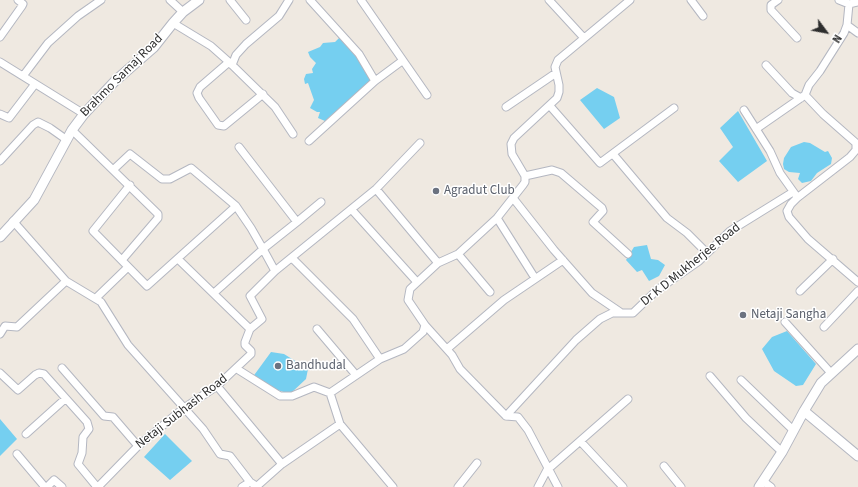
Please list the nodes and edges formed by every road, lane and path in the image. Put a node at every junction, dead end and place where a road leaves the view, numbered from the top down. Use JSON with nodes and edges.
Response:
{"nodes":[{"id":1,"x":18,"y":0,"type":"edge"},
{"id":2,"x":101,"y":0,"type":"edge"},
{"id":3,"x":170,"y":0,"type":"edge"},
{"id":4,"x":199,"y":0,"type":"edge"},
{"id":5,"x":230,"y":0,"type":"edge"},
{"id":6,"x":285,"y":0,"type":"edge"},
{"id":7,"x":310,"y":0,"type":"edge"},
{"id":8,"x":362,"y":0,"type":"edge"},
{"id":9,"x":549,"y":0,"type":"edge"},
{"id":10,"x":630,"y":0,"type":"edge"},
{"id":11,"x":691,"y":0,"type":"edge"},
{"id":12,"x":778,"y":0,"type":"edge"},
{"id":13,"x":839,"y":0,"type":"edge"},
{"id":14,"x":858,"y":2,"type":"edge"},
{"id":15,"x":849,"y":4,"type":"junction"},
{"id":16,"x":183,"y":12,"type":"junction"},
{"id":17,"x":702,"y":16,"type":"dead end"},
{"id":18,"x":246,"y":20,"type":"dead end"},
{"id":19,"x":173,"y":22,"type":"junction"},
{"id":20,"x":847,"y":25,"type":"junction"},
{"id":21,"x":858,"y":33,"type":"edge"},
{"id":22,"x":0,"y":37,"type":"edge"},
{"id":23,"x":584,"y":38,"type":"junction"},
{"id":24,"x":797,"y":38,"type":"dead end"},
{"id":25,"x":402,"y":61,"type":"junction"},
{"id":26,"x":0,"y":62,"type":"edge"},
{"id":27,"x":230,"y":63,"type":"junction"},
{"id":28,"x":766,"y":65,"type":"dead end"},
{"id":29,"x":556,"y":73,"type":"junction"},
{"id":30,"x":23,"y":76,"type":"junction"},
{"id":31,"x":375,"y":81,"type":"junction"},
{"id":32,"x":35,"y":84,"type":"junction"},
{"id":33,"x":263,"y":94,"type":"junction"},
{"id":34,"x":427,"y":95,"type":"dead end"},
{"id":35,"x":803,"y":96,"type":"junction"},
{"id":36,"x":550,"y":106,"type":"junction"},
{"id":37,"x":506,"y":107,"type":"dead end"},
{"id":38,"x":674,"y":108,"type":"dead end"},
{"id":39,"x":744,"y":110,"type":"dead end"},
{"id":40,"x":0,"y":114,"type":"edge"},
{"id":41,"x":84,"y":114,"type":"junction"},
{"id":42,"x":756,"y":129,"type":"junction"},
{"id":43,"x":72,"y":130,"type":"junction"},
{"id":44,"x":293,"y":134,"type":"dead end"},
{"id":45,"x":67,"y":140,"type":"junction"},
{"id":46,"x":310,"y":141,"type":"dead end"},
{"id":47,"x":420,"y":143,"type":"dead end"},
{"id":48,"x":857,"y":143,"type":"edge"},
{"id":49,"x":239,"y":147,"type":"dead end"},
{"id":50,"x":613,"y":154,"type":"junction"},
{"id":51,"x":856,"y":156,"type":"edge"},
{"id":52,"x":0,"y":161,"type":"edge"},
{"id":53,"x":113,"y":170,"type":"junction"},
{"id":54,"x":525,"y":176,"type":"junction"},
{"id":55,"x":130,"y":186,"type":"junction"},
{"id":56,"x":376,"y":189,"type":"junction"},
{"id":57,"x":795,"y":195,"type":"junction"},
{"id":58,"x":513,"y":198,"type":"junction"},
{"id":59,"x":321,"y":202,"type":"dead end"},
{"id":60,"x":236,"y":206,"type":"junction"},
{"id":61,"x":352,"y":210,"type":"junction"},
{"id":62,"x":497,"y":218,"type":"junction"},
{"id":63,"x":13,"y":221,"type":"junction"},
{"id":64,"x":297,"y":222,"type":"junction"},
{"id":65,"x":0,"y":238,"type":"edge"},
{"id":66,"x":263,"y":248,"type":"junction"},
{"id":67,"x":707,"y":253,"type":"junction"},
{"id":68,"x":458,"y":254,"type":"junction"},
{"id":69,"x":628,"y":254,"type":"dead end"},
{"id":70,"x":292,"y":258,"type":"junction"},
{"id":71,"x":178,"y":259,"type":"junction"},
{"id":72,"x":832,"y":259,"type":"junction"},
{"id":73,"x":122,"y":260,"type":"junction"},
{"id":74,"x":563,"y":260,"type":"junction"},
{"id":75,"x":438,"y":263,"type":"junction"},
{"id":76,"x":128,"y":267,"type":"junction"},
{"id":77,"x":276,"y":271,"type":"junction"},
{"id":78,"x":533,"y":275,"type":"dead end"},
{"id":79,"x":66,"y":281,"type":"junction"},
{"id":80,"x":416,"y":281,"type":"junction"},
{"id":81,"x":858,"y":282,"type":"edge"},
{"id":82,"x":800,"y":290,"type":"dead end"},
{"id":83,"x":858,"y":291,"type":"edge"},
{"id":84,"x":490,"y":292,"type":"dead end"},
{"id":85,"x":214,"y":293,"type":"junction"},
{"id":86,"x":96,"y":298,"type":"junction"},
{"id":87,"x":620,"y":312,"type":"junction"},
{"id":88,"x":785,"y":322,"type":"dead end"},
{"id":89,"x":425,"y":325,"type":"junction"},
{"id":90,"x":824,"y":327,"type":"dead end"},
{"id":91,"x":250,"y":329,"type":"junction"},
{"id":92,"x":317,"y":329,"type":"dead end"},
{"id":93,"x":0,"y":334,"type":"edge"},
{"id":94,"x":447,"y":349,"type":"junction"},
{"id":95,"x":858,"y":349,"type":"edge"},
{"id":96,"x":380,"y":359,"type":"junction"},
{"id":97,"x":62,"y":368,"type":"dead end"},
{"id":98,"x":237,"y":369,"type":"junction"},
{"id":99,"x":0,"y":373,"type":"edge"},
{"id":100,"x":831,"y":373,"type":"junction"},
{"id":101,"x":356,"y":375,"type":"junction"},
{"id":102,"x":710,"y":376,"type":"dead end"},
{"id":103,"x":741,"y":380,"type":"dead end"},
{"id":104,"x":217,"y":386,"type":"junction"},
{"id":105,"x":330,"y":393,"type":"junction"},
{"id":106,"x":65,"y":399,"type":"junction"},
{"id":107,"x":628,"y":399,"type":"dead end"},
{"id":108,"x":184,"y":408,"type":"junction"},
{"id":109,"x":804,"y":411,"type":"junction"},
{"id":110,"x":506,"y":416,"type":"junction"},
{"id":111,"x":340,"y":424,"type":"junction"},
{"id":112,"x":793,"y":430,"type":"junction"},
{"id":113,"x":26,"y":434,"type":"dead end"},
{"id":114,"x":581,"y":442,"type":"junction"},
{"id":115,"x":138,"y":446,"type":"junction"},
{"id":116,"x":782,"y":452,"type":"junction"},
{"id":117,"x":17,"y":454,"type":"dead end"},
{"id":118,"x":858,"y":456,"type":"edge"},
{"id":119,"x":478,"y":463,"type":"dead end"},
{"id":120,"x":282,"y":464,"type":"junction"},
{"id":121,"x":664,"y":466,"type":"dead end"},
{"id":122,"x":547,"y":470,"type":"junction"},
{"id":123,"x":761,"y":484,"type":"edge"},
{"id":124,"x":254,"y":485,"type":"edge"},
{"id":125,"x":62,"y":487,"type":"edge"},
{"id":126,"x":98,"y":487,"type":"edge"},
{"id":127,"x":242,"y":487,"type":"edge"},
{"id":128,"x":393,"y":487,"type":"edge"},
{"id":129,"x":458,"y":487,"type":"edge"},
{"id":130,"x":538,"y":487,"type":"edge"},
{"id":131,"x":558,"y":487,"type":"edge"},
{"id":132,"x":623,"y":487,"type":"edge"},
{"id":133,"x":681,"y":487,"type":"edge"},
{"id":134,"x":771,"y":487,"type":"edge"}],
"edges":[{"from":1,"to":22,"type":"street"},
{"from":2,"to":30,"type":"street"},
{"from":3,"to":16,"type":"street"},
{"from":4,"to":16,"type":"street","name":"Brahmo Samaj Road"},
{"from":5,"to":18,"type":"street"},
{"from":6,"to":27,"type":"street"},
{"from":7,"to":31,"type":"street"},
{"from":8,"to":25,"type":"street"},
{"from":9,"to":23,"type":"street"},
{"from":10,"to":23,"type":"street"},
{"from":11,"to":17,"type":"street"},
{"from":12,"to":24,"type":"street"},
{"from":13,"to":15,"type":"street"},
{"from":14,"to":15,"type":"street"},
{"from":15,"to":20,"type":"street"},
{"from":16,"to":19,"type":"street","name":"Brahmo Samaj Road"},
{"from":19,"to":27,"type":"street"},
{"from":19,"to":41,"type":"street","name":"Brahmo Samaj Road"},
{"from":20,"to":21,"type":"street"},
{"from":20,"to":35,"type":"street"},
{"from":23,"to":29,"type":"street"},
{"from":25,"to":31,"type":"street"},
{"from":25,"to":34,"type":"street"},
{"from":26,"to":30,"type":"street"},
{"from":27,"to":33,"type":"street"},
{"from":27,"to":33,"type":"street"},
{"from":28,"to":35,"type":"street"},
{"from":29,"to":36,"type":"street"},
{"from":29,"to":37,"type":"street"},
{"from":30,"to":32,"type":"street"},
{"from":31,"to":46,"type":"street"},
{"from":32,"to":40,"type":"street"},
{"from":32,"to":41,"type":"street"},
{"from":33,"to":44,"type":"street"},
{"from":35,"to":42,"type":"street"},
{"from":35,"to":48,"type":"street"},
{"from":36,"to":50,"type":"street"},
{"from":36,"to":54,"type":"street"},
{"from":38,"to":50,"type":"street"},
{"from":39,"to":42,"type":"street"},
{"from":41,"to":43,"type":"street","name":"Brahmo Samaj Road"},
{"from":42,"to":57,"type":"street"},
{"from":43,"to":45,"type":"street","name":"Brahmo Samaj Road"},
{"from":43,"to":53,"type":"street"},
{"from":45,"to":52,"type":"street"},
{"from":45,"to":63,"type":"street","name":"Brahmo Samaj Road"},
{"from":47,"to":56,"type":"street"},
{"from":48,"to":51,"type":"street"},
{"from":49,"to":64,"type":"street"},
{"from":50,"to":67,"type":"street"},
{"from":51,"to":57,"type":"street","name":"Dr K D Mukherjee Road"},
{"from":53,"to":55,"type":"street"},
{"from":53,"to":60,"type":"street"},
{"from":54,"to":58,"type":"street"},
{"from":54,"to":69,"type":"street"},
{"from":55,"to":73,"type":"street"},
{"from":55,"to":73,"type":"street"},
{"from":56,"to":61,"type":"street"},
{"from":56,"to":75,"type":"street"},
{"from":57,"to":67,"type":"street","name":"Dr K D Mukherjee Road"},
{"from":57,"to":72,"type":"street"},
{"from":58,"to":62,"type":"street"},
{"from":58,"to":74,"type":"street"},
{"from":59,"to":64,"type":"street"},
{"from":60,"to":66,"type":"street"},
{"from":60,"to":71,"type":"street"},
{"from":61,"to":70,"type":"street"},
{"from":61,"to":80,"type":"street"},
{"from":62,"to":68,"type":"street"},
{"from":62,"to":78,"type":"street"},
{"from":63,"to":65,"type":"street","name":"Brahmo Samaj Road"},
{"from":63,"to":79,"type":"street"},
{"from":64,"to":66,"type":"street"},
{"from":66,"to":77,"type":"street"},
{"from":66,"to":85,"type":"street"},
{"from":67,"to":87,"type":"street","name":"Dr K D Mukherjee Road"},
{"from":68,"to":75,"type":"street"},
{"from":68,"to":84,"type":"street"},
{"from":70,"to":77,"type":"street"},
{"from":70,"to":96,"type":"street"},
{"from":71,"to":76,"type":"street"},
{"from":71,"to":85,"type":"street"},
{"from":72,"to":81,"type":"street"},
{"from":72,"to":82,"type":"street"},
{"from":73,"to":76,"type":"street"},
{"from":74,"to":87,"type":"street"},
{"from":74,"to":94,"type":"street"},
{"from":75,"to":80,"type":"street"},
{"from":76,"to":86,"type":"street"},
{"from":77,"to":91,"type":"street"},
{"from":79,"to":86,"type":"street"},
{"from":79,"to":93,"type":"street"},
{"from":80,"to":89,"type":"street"},
{"from":83,"to":90,"type":"street"},
{"from":85,"to":91,"type":"street"},
{"from":86,"to":108,"type":"street"},
{"from":87,"to":110,"type":"street","name":"Dr K D Mukherjee Road"},
{"from":88,"to":100,"type":"street"},
{"from":89,"to":94,"type":"street"},
{"from":89,"to":96,"type":"street"},
{"from":91,"to":98,"type":"street"},
{"from":92,"to":101,"type":"street"},
{"from":94,"to":110,"type":"street"},
{"from":95,"to":100,"type":"street"},
{"from":96,"to":101,"type":"street"},
{"from":97,"to":115,"type":"street"},
{"from":98,"to":104,"type":"street","name":"Netaji Subhash Road"},
{"from":98,"to":105,"type":"street","name":"Netaji Subhash Road"},
{"from":99,"to":106,"type":"street"},
{"from":100,"to":109,"type":"street"},
{"from":101,"to":105,"type":"street"},
{"from":102,"to":116,"type":"street"},
{"from":103,"to":112,"type":"street"},
{"from":104,"to":108,"type":"street","name":"Netaji Subhash Road"},
{"from":104,"to":120,"type":"street"},
{"from":105,"to":111,"type":"street"},
{"from":106,"to":113,"type":"street"},
{"from":106,"to":126,"type":"street"},
{"from":107,"to":114,"type":"street"},
{"from":108,"to":115,"type":"street","name":"Netaji Subhash Road"},
{"from":108,"to":124,"type":"street"},
{"from":109,"to":112,"type":"street"},
{"from":109,"to":118,"type":"street"},
{"from":110,"to":122,"type":"street"},
{"from":111,"to":120,"type":"street"},
{"from":111,"to":128,"type":"street"},
{"from":112,"to":116,"type":"street"},
{"from":114,"to":122,"type":"street"},
{"from":114,"to":132,"type":"street"},
{"from":115,"to":126,"type":"street","name":"Netaji Subhash Road"},
{"from":116,"to":123,"type":"street"},
{"from":117,"to":125,"type":"street"},
{"from":119,"to":129,"type":"street"},
{"from":120,"to":124,"type":"street"},
{"from":121,"to":133,"type":"street"},
{"from":122,"to":130,"type":"street"},
{"from":122,"to":131,"type":"street"},
{"from":123,"to":134,"type":"street"},
{"from":124,"to":127,"type":"street"}]}
